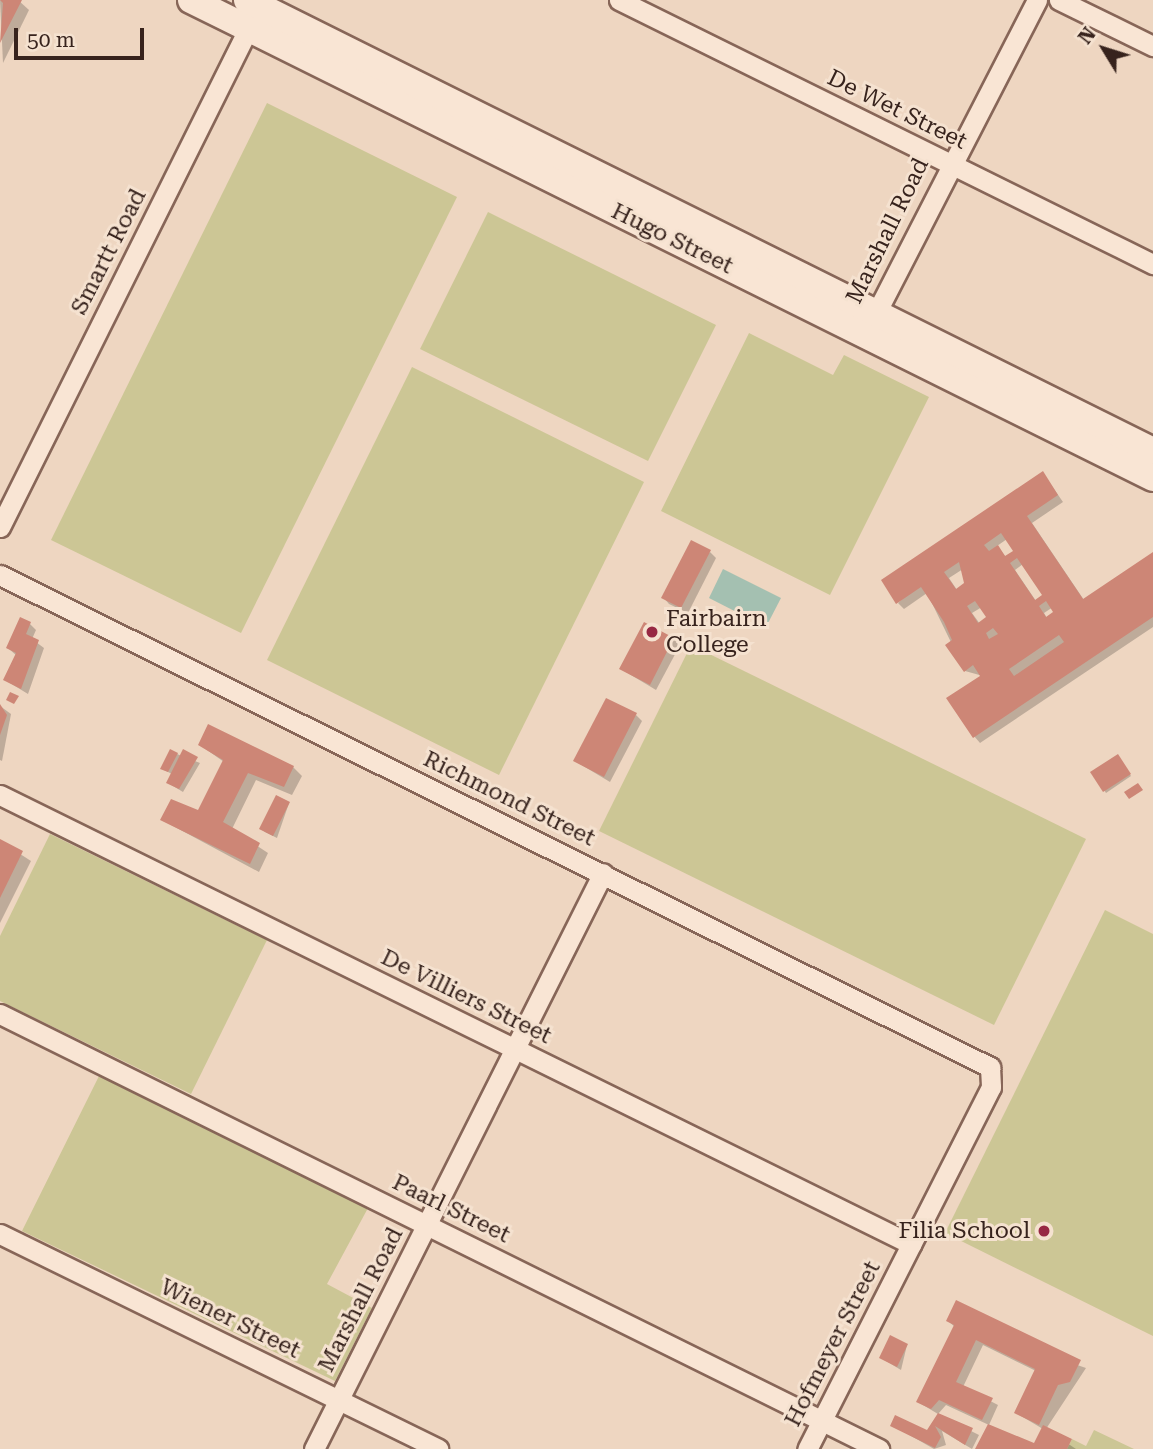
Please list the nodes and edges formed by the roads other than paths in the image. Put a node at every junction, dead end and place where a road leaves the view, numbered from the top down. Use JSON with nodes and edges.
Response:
{"nodes":[{"id":1,"x":191,"y":0,"type":"edge"},
{"id":2,"x":619,"y":0,"type":"edge"},
{"id":3,"x":1037,"y":0,"type":"edge"},
{"id":4,"x":1059,"y":0,"type":"edge"},
{"id":5,"x":254,"y":9,"type":"edge"},
{"id":6,"x":1153,"y":46,"type":"edge"},
{"id":7,"x":948,"y":163,"type":"junction"},
{"id":8,"x":1153,"y":264,"type":"edge"},
{"id":9,"x":870,"y":324,"type":"junction"},
{"id":10,"x":1153,"y":451,"type":"edge"},
{"id":11,"x":1153,"y":478,"type":"edge"},
{"id":12,"x":0,"y":527,"type":"edge"},
{"id":13,"x":0,"y":575,"type":"edge"},
{"id":14,"x":0,"y":795,"type":"edge"},
{"id":15,"x":603,"y":873,"type":"junction"},
{"id":16,"x":0,"y":1014,"type":"edge"},
{"id":17,"x":513,"y":1047,"type":"junction"},
{"id":18,"x":992,"y":1073,"type":"joint"},
{"id":19,"x":427,"y":1224,"type":"junction"},
{"id":20,"x":0,"y":1234,"type":"edge"},
{"id":21,"x":911,"y":1244,"type":"junction"},
{"id":22,"x":339,"y":1400,"type":"junction"},
{"id":23,"x":821,"y":1420,"type":"junction"},
{"id":24,"x":314,"y":1449,"type":"edge"},
{"id":25,"x":438,"y":1449,"type":"edge"},
{"id":26,"x":807,"y":1449,"type":"edge"},
{"id":27,"x":879,"y":1449,"type":"edge"}],
"edges":[{"from":1,"to":5,"type":"street","name":"Hugo Street"},
{"from":2,"to":7,"type":"street","name":"De Wet Street"},
{"from":3,"to":7,"type":"street","name":"Marshall Road"},
{"from":4,"to":6,"type":"street"},
{"from":5,"to":9,"type":"street","name":"Hugo Street"},
{"from":5,"to":12,"type":"street","name":"Smartt Road"},
{"from":7,"to":8,"type":"street","name":"De Wet Street"},
{"from":7,"to":9,"type":"street","name":"Marshall Road"},
{"from":9,"to":10,"type":"street","name":"Hugo Street"},
{"from":9,"to":11,"type":"street","name":"Hugo Street"},
{"from":13,"to":15,"type":"street","name":"Richmond Street"},
{"from":14,"to":17,"type":"street","name":"De Villiers Street"},
{"from":15,"to":17,"type":"street","name":"Marshall Road"},
{"from":15,"to":18,"type":"street","name":"Richmond Street"},
{"from":16,"to":19,"type":"street","name":"Paarl Street"},
{"from":17,"to":19,"type":"street","name":"Marshall Road"},
{"from":17,"to":21,"type":"street","name":"De Villiers Street"},
{"from":18,"to":21,"type":"street","name":"Hofmeyer Street"},
{"from":19,"to":22,"type":"street","name":"Marshall Road"},
{"from":19,"to":23,"type":"street","name":"Paarl Street"},
{"from":20,"to":22,"type":"street","name":"Wiener Street"},
{"from":21,"to":23,"type":"street","name":"Hofmeyer Street"},
{"from":22,"to":24,"type":"street","name":"Marshall Road"},
{"from":22,"to":25,"type":"street","name":"Wiener Street"},
{"from":23,"to":26,"type":"street","name":"Hofmeyer Street"},
{"from":23,"to":27,"type":"street","name":"Paarl Street"}]}
